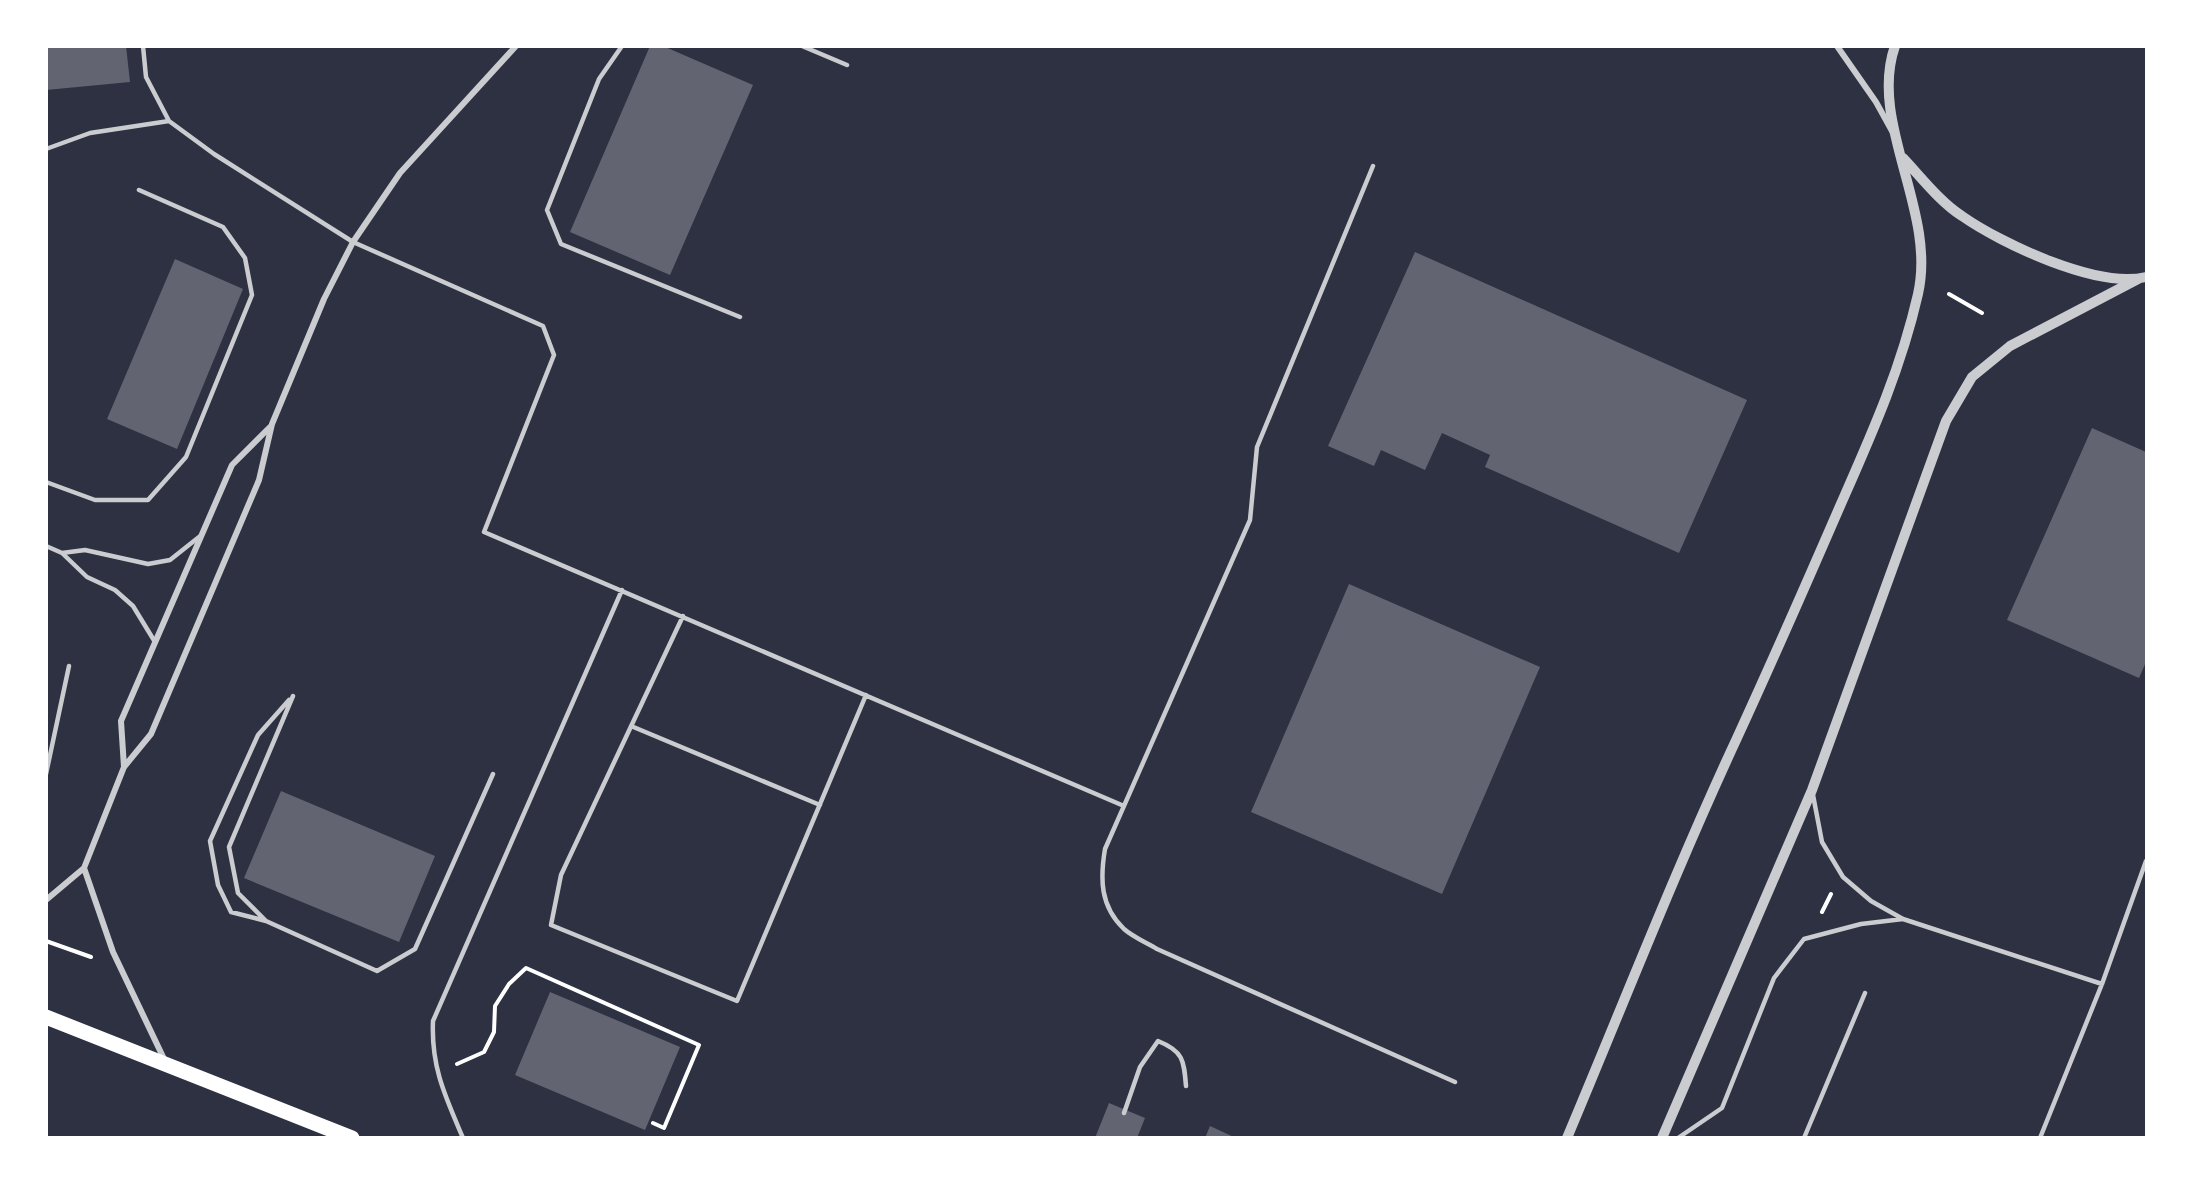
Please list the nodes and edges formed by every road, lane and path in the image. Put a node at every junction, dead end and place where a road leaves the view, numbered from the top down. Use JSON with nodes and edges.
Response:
{"nodes":[{"id":1,"x":143,"y":46,"type":"edge"},
{"id":2,"x":516,"y":46,"type":"edge"},
{"id":3,"x":622,"y":46,"type":"edge"},
{"id":4,"x":802,"y":46,"type":"edge"},
{"id":5,"x":1837,"y":46,"type":"edge"},
{"id":6,"x":1895,"y":46,"type":"edge"},
{"id":7,"x":847,"y":65,"type":"dead end"},
{"id":8,"x":169,"y":121,"type":"junction"},
{"id":9,"x":1898,"y":143,"type":"junction"},
{"id":10,"x":46,"y":149,"type":"edge"},
{"id":11,"x":1900,"y":156,"type":"junction"},
{"id":12,"x":1373,"y":166,"type":"dead end"},
{"id":13,"x":139,"y":190,"type":"dead end"},
{"id":14,"x":353,"y":242,"type":"junction"},
{"id":15,"x":2142,"y":278,"type":"edge"},
{"id":16,"x":1949,"y":294,"type":"dead end"},
{"id":17,"x":1982,"y":313,"type":"dead end"},
{"id":18,"x":740,"y":317,"type":"dead end"},
{"id":19,"x":272,"y":424,"type":"junction"},
{"id":20,"x":46,"y":482,"type":"edge"},
{"id":21,"x":202,"y":536,"type":"junction"},
{"id":22,"x":46,"y":546,"type":"edge"},
{"id":23,"x":62,"y":553,"type":"junction"},
{"id":24,"x":622,"y":590,"type":"junction"},
{"id":25,"x":683,"y":616,"type":"junction"},
{"id":26,"x":155,"y":642,"type":"junction"},
{"id":27,"x":69,"y":666,"type":"dead end"},
{"id":28,"x":866,"y":695,"type":"junction"},
{"id":29,"x":632,"y":726,"type":"junction"},
{"id":30,"x":124,"y":767,"type":"junction"},
{"id":31,"x":46,"y":774,"type":"edge"},
{"id":32,"x":493,"y":774,"type":"dead end"},
{"id":33,"x":1812,"y":790,"type":"junction"},
{"id":34,"x":820,"y":805,"type":"junction"},
{"id":35,"x":1124,"y":806,"type":"junction"},
{"id":36,"x":2146,"y":861,"type":"edge"},
{"id":37,"x":84,"y":868,"type":"junction"},
{"id":38,"x":1834,"y":888,"type":"dead end"},
{"id":39,"x":46,"y":900,"type":"edge"},
{"id":40,"x":1822,"y":912,"type":"dead end"},
{"id":41,"x":1903,"y":919,"type":"junction"},
{"id":42,"x":266,"y":921,"type":"junction"},
{"id":43,"x":46,"y":941,"type":"edge"},
{"id":44,"x":98,"y":960,"type":"dead end"},
{"id":45,"x":2102,"y":984,"type":"junction"},
{"id":46,"x":1865,"y":993,"type":"dead end"},
{"id":47,"x":46,"y":1017,"type":"edge"},
{"id":48,"x":167,"y":1064,"type":"junction"},
{"id":49,"x":457,"y":1064,"type":"dead end"},
{"id":50,"x":1455,"y":1082,"type":"dead end"},
{"id":51,"x":1186,"y":1086,"type":"dead end"},
{"id":52,"x":1124,"y":1113,"type":"dead end"},
{"id":53,"x":652,"y":1123,"type":"dead end"},
{"id":54,"x":352,"y":1137,"type":"edge"},
{"id":55,"x":463,"y":1137,"type":"edge"},
{"id":56,"x":1567,"y":1137,"type":"edge"},
{"id":57,"x":1662,"y":1137,"type":"edge"},
{"id":58,"x":1678,"y":1137,"type":"edge"},
{"id":59,"x":1804,"y":1137,"type":"edge"},
{"id":60,"x":2040,"y":1137,"type":"edge"}],
"edges":[{"from":1,"to":8,"type":"lane"},
{"from":2,"to":14,"type":"street"},
{"from":3,"to":18,"type":"lane"},
{"from":4,"to":7,"type":"lane"},
{"from":5,"to":9,"type":"street"},
{"from":6,"to":9,"type":"street"},
{"from":8,"to":10,"type":"lane"},
{"from":8,"to":14,"type":"lane"},
{"from":9,"to":11,"type":"street"},
{"from":11,"to":15,"type":"street"},
{"from":11,"to":56,"type":"street"},
{"from":12,"to":35,"type":"lane"},
{"from":13,"to":20,"type":"lane"},
{"from":14,"to":19,"type":"street"},
{"from":14,"to":24,"type":"lane"},
{"from":15,"to":33,"type":"street"},
{"from":16,"to":17,"type":"path"},
{"from":19,"to":21,"type":"street"},
{"from":19,"to":30,"type":"street"},
{"from":21,"to":23,"type":"lane"},
{"from":21,"to":26,"type":"street"},
{"from":22,"to":23,"type":"lane"},
{"from":23,"to":26,"type":"lane"},
{"from":24,"to":25,"type":"lane"},
{"from":24,"to":55,"type":"lane"},
{"from":25,"to":28,"type":"lane"},
{"from":25,"to":29,"type":"lane"},
{"from":26,"to":30,"type":"street"},
{"from":27,"to":31,"type":"lane"},
{"from":28,"to":34,"type":"lane"},
{"from":28,"to":35,"type":"lane"},
{"from":29,"to":34,"type":"lane"},
{"from":29,"to":34,"type":"lane"},
{"from":30,"to":37,"type":"street"},
{"from":32,"to":42,"type":"lane"},
{"from":33,"to":41,"type":"lane"},
{"from":33,"to":57,"type":"street"},
{"from":35,"to":50,"type":"lane"},
{"from":36,"to":45,"type":"lane"},
{"from":37,"to":39,"type":"street"},
{"from":37,"to":48,"type":"street"},
{"from":38,"to":40,"type":"path"},
{"from":41,"to":45,"type":"lane"},
{"from":41,"to":58,"type":"lane"},
{"from":42,"to":42,"type":"lane"},
{"from":43,"to":44,"type":"path"},
{"from":45,"to":60,"type":"lane"},
{"from":46,"to":59,"type":"lane"},
{"from":47,"to":48,"type":"main road"},
{"from":48,"to":54,"type":"main road"},
{"from":49,"to":53,"type":"path"},
{"from":51,"to":52,"type":"lane"}]}
